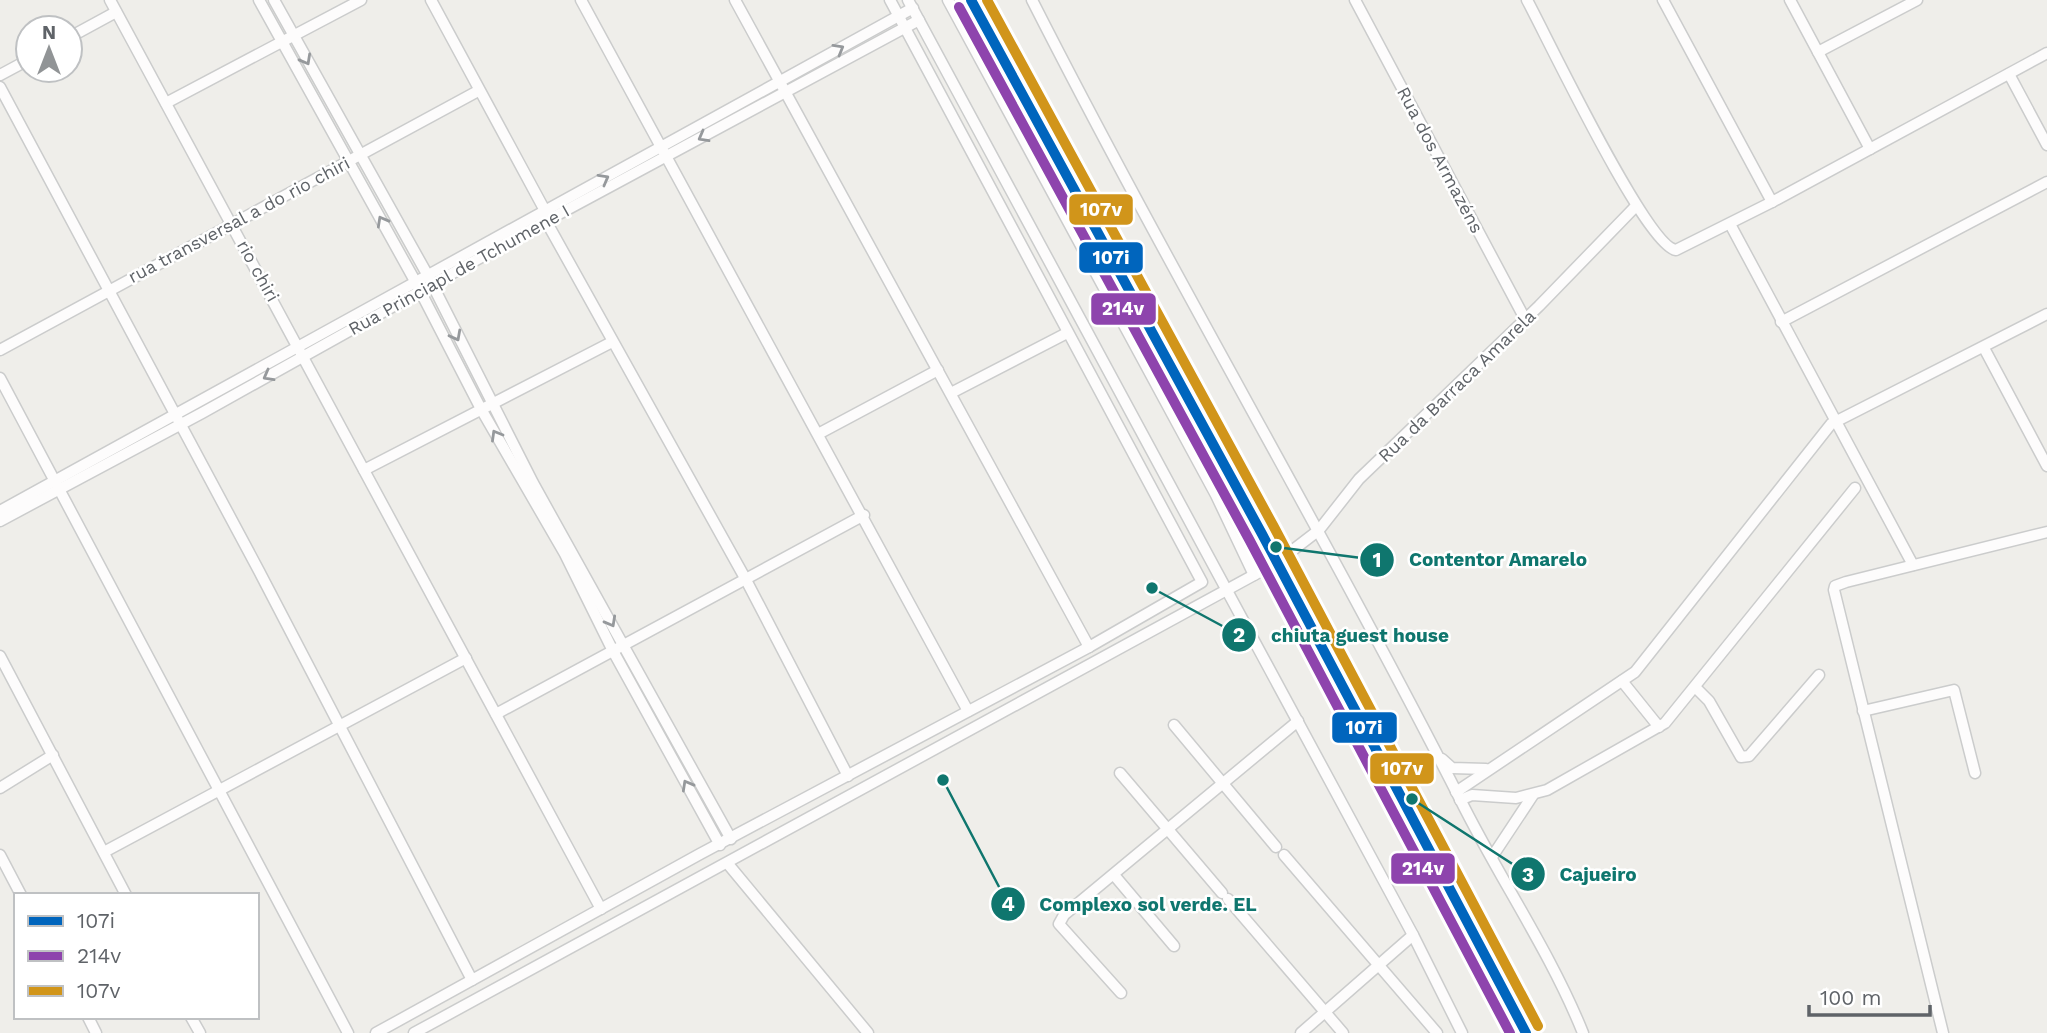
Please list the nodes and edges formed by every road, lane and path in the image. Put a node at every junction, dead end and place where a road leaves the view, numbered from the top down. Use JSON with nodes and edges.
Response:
{"nodes":[{"id":1,"x":110,"y":0,"type":"edge"},
{"id":2,"x":259,"y":0,"type":"edge"},
{"id":3,"x":274,"y":0,"type":"edge"},
{"id":4,"x":361,"y":0,"type":"edge"},
{"id":5,"x":431,"y":0,"type":"edge"},
{"id":6,"x":582,"y":0,"type":"edge"},
{"id":7,"x":735,"y":0,"type":"edge"},
{"id":8,"x":890,"y":0,"type":"edge"},
{"id":9,"x":948,"y":0,"type":"edge"},
{"id":10,"x":962,"y":0,"type":"edge"},
{"id":11,"x":971,"y":0,"type":"edge"},
{"id":12,"x":1032,"y":0,"type":"edge"},
{"id":13,"x":1355,"y":0,"type":"edge"},
{"id":14,"x":1527,"y":0,"type":"edge"},
{"id":15,"x":1663,"y":0,"type":"edge"},
{"id":16,"x":1790,"y":0,"type":"edge"},
{"id":17,"x":1916,"y":0,"type":"edge"},
{"id":18,"x":910,"y":4,"type":"edge"},
{"id":19,"x":116,"y":12,"type":"junction"},
{"id":20,"x":898,"y":15,"type":"junction"},
{"id":21,"x":919,"y":20,"type":"junction"},
{"id":22,"x":905,"y":27,"type":"junction"},
{"id":23,"x":84,"y":29,"type":"edge"},
{"id":24,"x":293,"y":36,"type":"junction"},
{"id":25,"x":282,"y":43,"type":"junction"},
{"id":26,"x":1818,"y":52,"type":"junction"},
{"id":27,"x":2047,"y":53,"type":"edge"},
{"id":28,"x":2009,"y":74,"type":"junction"},
{"id":29,"x":0,"y":87,"type":"edge"},
{"id":30,"x":782,"y":88,"type":"junction"},
{"id":31,"x":478,"y":91,"type":"junction"},
{"id":32,"x":166,"y":103,"type":"junction"},
{"id":33,"x":2047,"y":145,"type":"edge"},
{"id":34,"x":662,"y":147,"type":"junction"},
{"id":35,"x":1870,"y":149,"type":"junction"},
{"id":36,"x":360,"y":154,"type":"junction"},
{"id":37,"x":668,"y":157,"type":"junction"},
{"id":38,"x":349,"y":160,"type":"junction"},
{"id":39,"x":2047,"y":181,"type":"edge"},
{"id":40,"x":1772,"y":202,"type":"junction"},
{"id":41,"x":1636,"y":206,"type":"junction"},
{"id":42,"x":545,"y":216,"type":"junction"},
{"id":43,"x":231,"y":224,"type":"junction"},
{"id":44,"x":1730,"y":224,"type":"junction"},
{"id":45,"x":429,"y":279,"type":"junction"},
{"id":46,"x":417,"y":286,"type":"junction"},
{"id":47,"x":108,"y":291,"type":"junction"},
{"id":48,"x":2047,"y":314,"type":"edge"},
{"id":49,"x":1525,"y":319,"type":"junction"},
{"id":50,"x":1782,"y":322,"type":"junction"},
{"id":51,"x":1067,"y":333,"type":"junction"},
{"id":52,"x":612,"y":342,"type":"junction"},
{"id":53,"x":298,"y":345,"type":"junction"},
{"id":54,"x":1984,"y":348,"type":"junction"},
{"id":55,"x":0,"y":350,"type":"edge"},
{"id":56,"x":304,"y":356,"type":"junction"},
{"id":57,"x":938,"y":370,"type":"junction"},
{"id":58,"x":0,"y":378,"type":"edge"},
{"id":59,"x":951,"y":393,"type":"junction"},
{"id":60,"x":492,"y":403,"type":"junction"},
{"id":61,"x":481,"y":409,"type":"junction"},
{"id":62,"x":178,"y":421,"type":"junction"},
{"id":63,"x":1837,"y":421,"type":"junction"},
{"id":64,"x":820,"y":433,"type":"junction"},
{"id":65,"x":2047,"y":466,"type":"edge"},
{"id":66,"x":364,"y":470,"type":"junction"},
{"id":67,"x":58,"y":485,"type":"junction"},
{"id":68,"x":1855,"y":488,"type":"dead end"},
{"id":69,"x":0,"y":511,"type":"edge"},
{"id":70,"x":864,"y":515,"type":"junction"},
{"id":71,"x":0,"y":521,"type":"edge"},
{"id":72,"x":1319,"y":530,"type":"junction"},
{"id":73,"x":2047,"y":532,"type":"edge"},
{"id":74,"x":1913,"y":565,"type":"junction"},
{"id":75,"x":1266,"y":569,"type":"junction"},
{"id":76,"x":745,"y":578,"type":"junction"},
{"id":77,"x":1227,"y":590,"type":"junction"},
{"id":78,"x":624,"y":646,"type":"junction"},
{"id":79,"x":1089,"y":647,"type":"junction"},
{"id":80,"x":613,"y":651,"type":"junction"},
{"id":81,"x":0,"y":656,"type":"edge"},
{"id":82,"x":466,"y":658,"type":"junction"},
{"id":83,"x":1819,"y":675,"type":"dead end"},
{"id":84,"x":1622,"y":681,"type":"junction"},
{"id":85,"x":1696,"y":688,"type":"junction"},
{"id":86,"x":968,"y":711,"type":"junction"},
{"id":87,"x":1863,"y":711,"type":"junction"},
{"id":88,"x":496,"y":714,"type":"junction"},
{"id":89,"x":1298,"y":721,"type":"junction"},
{"id":90,"x":1174,"y":725,"type":"dead end"},
{"id":91,"x":340,"y":727,"type":"junction"},
{"id":92,"x":1659,"y":727,"type":"junction"},
{"id":93,"x":1436,"y":754,"type":"junction"},
{"id":94,"x":54,"y":755,"type":"junction"},
{"id":95,"x":1489,"y":769,"type":"junction"},
{"id":96,"x":1120,"y":773,"type":"dead end"},
{"id":97,"x":1975,"y":773,"type":"dead end"},
{"id":98,"x":848,"y":776,"type":"junction"},
{"id":99,"x":1221,"y":783,"type":"junction"},
{"id":100,"x":0,"y":788,"type":"edge"},
{"id":101,"x":218,"y":791,"type":"junction"},
{"id":102,"x":1533,"y":795,"type":"junction"},
{"id":103,"x":1458,"y":796,"type":"junction"},
{"id":104,"x":1168,"y":828,"type":"junction"},
{"id":105,"x":731,"y":839,"type":"junction"},
{"id":106,"x":720,"y":845,"type":"junction"},
{"id":107,"x":1276,"y":846,"type":"dead end"},
{"id":108,"x":104,"y":852,"type":"junction"},
{"id":109,"x":0,"y":855,"type":"edge"},
{"id":110,"x":1284,"y":855,"type":"dead end"},
{"id":111,"x":1492,"y":857,"type":"junction"},
{"id":112,"x":728,"y":864,"type":"junction"},
{"id":113,"x":1114,"y":875,"type":"junction"},
{"id":114,"x":20,"y":893,"type":"edge"},
{"id":115,"x":125,"y":893,"type":"edge"},
{"id":116,"x":601,"y":909,"type":"junction"},
{"id":117,"x":1413,"y":935,"type":"junction"},
{"id":118,"x":1174,"y":946,"type":"dead end"},
{"id":119,"x":1379,"y":965,"type":"junction"},
{"id":120,"x":472,"y":980,"type":"junction"},
{"id":121,"x":1121,"y":993,"type":"dead end"},
{"id":122,"x":1326,"y":1012,"type":"junction"},
{"id":123,"x":348,"y":1033,"type":"edge"},
{"id":124,"x":376,"y":1033,"type":"edge"},
{"id":125,"x":414,"y":1033,"type":"edge"},
{"id":126,"x":868,"y":1033,"type":"edge"},
{"id":127,"x":1301,"y":1033,"type":"edge"},
{"id":128,"x":1343,"y":1033,"type":"edge"},
{"id":129,"x":1437,"y":1033,"type":"edge"},
{"id":130,"x":1462,"y":1033,"type":"edge"},
{"id":131,"x":1513,"y":1033,"type":"edge"},
{"id":132,"x":1527,"y":1033,"type":"edge"},
{"id":133,"x":1583,"y":1033,"type":"edge"},
{"id":134,"x":1943,"y":1033,"type":"edge"}],
"edges":[{"from":1,"to":19,"type":"street","name":"rio chiri"},
{"from":2,"to":25,"type":"street"},
{"from":3,"to":24,"type":"street"},
{"from":4,"to":24,"type":"street"},
{"from":5,"to":31,"type":"street"},
{"from":6,"to":34,"type":"street"},
{"from":7,"to":30,"type":"street"},
{"from":8,"to":20,"type":"street"},
{"from":9,"to":75,"type":"street"},
{"from":10,"to":75,"type":"highway"},
{"from":11,"to":75,"type":"highway"},
{"from":12,"to":72,"type":"street"},
{"from":13,"to":49,"type":"street","name":"Rua dos Armazéns"},
{"from":14,"to":41,"type":"street"},
{"from":15,"to":40,"type":"street"},
{"from":16,"to":26,"type":"street"},
{"from":17,"to":26,"type":"street"},
{"from":18,"to":20,"type":"street","name":"Rua Princiapl de Tchumene I"},
{"from":18,"to":21,"type":"street"},
{"from":19,"to":23,"type":"street"},
{"from":19,"to":32,"type":"street","name":"rio chiri"},
{"from":20,"to":22,"type":"street"},
{"from":30,"to":20,"type":"street","name":"Rua Princiapl de Tchumene I","one_way":true},
{"from":21,"to":22,"type":"street","name":"Rua Princiapl de Tchumene I"},
{"from":21,"to":77,"type":"street"},
{"from":22,"to":30,"type":"street","name":"Rua Princiapl de Tchumene I"},
{"from":22,"to":51,"type":"street"},
{"from":24,"to":25,"type":"street"},
{"from":24,"to":36,"type":"street","one_way":true},
{"from":25,"to":32,"type":"street"},
{"from":25,"to":38,"type":"street"},
{"from":26,"to":35,"type":"street"},
{"from":27,"to":28,"type":"street"},
{"from":28,"to":33,"type":"street"},
{"from":28,"to":35,"type":"street"},
{"from":29,"to":47,"type":"street"},
{"from":30,"to":34,"type":"street","name":"Rua Princiapl de Tchumene I"},
{"from":30,"to":37,"type":"street","name":"Rua Princiapl de Tchumene I","one_way":true},
{"from":30,"to":57,"type":"street"},
{"from":31,"to":36,"type":"street","name":"rua transversal a do rio chiri"},
{"from":31,"to":42,"type":"street"},
{"from":32,"to":43,"type":"street","name":"rio chiri"},
{"from":34,"to":37,"type":"street"},
{"from":42,"to":34,"type":"street","name":"Rua Princiapl de Tchumene I","one_way":true},
{"from":35,"to":40,"type":"street"},
{"from":36,"to":38,"type":"street","name":"rua transversal a do rio chiri"},
{"from":36,"to":45,"type":"street"},
{"from":37,"to":42,"type":"street","name":"Rua Princiapl de Tchumene I"},
{"from":37,"to":64,"type":"street"},
{"from":38,"to":43,"type":"street","name":"rua transversal a do rio chiri"},
{"from":46,"to":38,"type":"street","one_way":true},
{"from":39,"to":50,"type":"street"},
{"from":40,"to":44,"type":"street"},
{"from":41,"to":44,"type":"street"},
{"from":41,"to":49,"type":"street","name":"Rua da Barraca Amarela"},
{"from":42,"to":45,"type":"street","name":"Rua Princiapl de Tchumene I"},
{"from":42,"to":52,"type":"street"},
{"from":43,"to":47,"type":"street","name":"rua transversal a do rio chiri"},
{"from":43,"to":53,"type":"street","name":"rio chiri"},
{"from":44,"to":50,"type":"street"},
{"from":45,"to":46,"type":"street","name":"Rua Princiapl de Tchumene I"},
{"from":45,"to":60,"type":"street","one_way":true},
{"from":46,"to":53,"type":"street","name":"Rua Princiapl de Tchumene I"},
{"from":46,"to":56,"type":"street","name":"Rua Princiapl de Tchumene I"},
{"from":46,"to":61,"type":"street"},
{"from":47,"to":55,"type":"street","name":"rua transversal a do rio chiri"},
{"from":47,"to":62,"type":"street"},
{"from":48,"to":54,"type":"street"},
{"from":49,"to":72,"type":"street","name":"Rua da Barraca Amarela"},
{"from":50,"to":63,"type":"street"},
{"from":51,"to":59,"type":"street"},
{"from":51,"to":79,"type":"street"},
{"from":52,"to":60,"type":"street"},
{"from":52,"to":76,"type":"street"},
{"from":53,"to":56,"type":"street","name":"rio chiri"},
{"from":53,"to":62,"type":"street","name":"Rua Princiapl de Tchumene I"},
{"from":54,"to":63,"type":"street"},
{"from":54,"to":65,"type":"street"},
{"from":56,"to":62,"type":"street","name":"Rua Princiapl de Tchumene I","one_way":true},
{"from":56,"to":66,"type":"street","name":"rio chiri"},
{"from":57,"to":59,"type":"street"},
{"from":57,"to":64,"type":"street"},
{"from":58,"to":67,"type":"street"},
{"from":59,"to":79,"type":"street"},
{"from":60,"to":61,"type":"street"},
{"from":60,"to":78,"type":"street","one_way":true},
{"from":61,"to":66,"type":"street"},
{"from":80,"to":61,"type":"street","one_way":true},
{"from":62,"to":67,"type":"street","name":"Rua Princiapl de Tchumene I"},
{"from":62,"to":91,"type":"street"},
{"from":63,"to":74,"type":"street"},
{"from":63,"to":84,"type":"street"},
{"from":64,"to":70,"type":"street"},
{"from":66,"to":82,"type":"street","name":"rio chiri"},
{"from":67,"to":69,"type":"street","name":"Rua Princiapl de Tchumene I"},
{"from":67,"to":71,"type":"street","name":"Rua Princiapl de Tchumene I"},
{"from":67,"to":101,"type":"street"},
{"from":68,"to":85,"type":"street"},
{"from":70,"to":76,"type":"street"},
{"from":70,"to":86,"type":"street"},
{"from":72,"to":75,"type":"street","name":"Rua da Barraca Amarela"},
{"from":72,"to":93,"type":"street"},
{"from":73,"to":74,"type":"street"},
{"from":74,"to":87,"type":"street"},
{"from":75,"to":77,"type":"street","name":"Rua da Barraca Amarela"},
{"from":75,"to":131,"type":"highway"},
{"from":75,"to":132,"type":"highway"},
{"from":76,"to":78,"type":"street"},
{"from":76,"to":98,"type":"street"},
{"from":77,"to":89,"type":"street"},
{"from":77,"to":112,"type":"street","name":"Rua da Barraca Amarela"},
{"from":78,"to":80,"type":"street"},
{"from":78,"to":105,"type":"street"},
{"from":79,"to":86,"type":"street"},
{"from":80,"to":88,"type":"street"},
{"from":106,"to":80,"type":"street","one_way":true},
{"from":81,"to":94,"type":"street"},
{"from":82,"to":88,"type":"street","name":"rio chiri"},
{"from":82,"to":91,"type":"street"},
{"from":83,"to":85,"type":"street"},
{"from":84,"to":92,"type":"street"},
{"from":84,"to":95,"type":"street"},
{"from":85,"to":92,"type":"street"},
{"from":86,"to":98,"type":"street"},
{"from":87,"to":97,"type":"street"},
{"from":87,"to":134,"type":"street"},
{"from":88,"to":116,"type":"street","name":"rio chiri"},
{"from":89,"to":99,"type":"street"},
{"from":89,"to":117,"type":"street"},
{"from":90,"to":99,"type":"street"},
{"from":91,"to":101,"type":"street"},
{"from":91,"to":120,"type":"street"},
{"from":92,"to":102,"type":"street"},
{"from":93,"to":95,"type":"street"},
{"from":93,"to":103,"type":"street"},
{"from":94,"to":100,"type":"street"},
{"from":94,"to":108,"type":"street"},
{"from":95,"to":103,"type":"street"},
{"from":96,"to":104,"type":"street"},
{"from":98,"to":105,"type":"street"},
{"from":99,"to":104,"type":"street"},
{"from":99,"to":107,"type":"street"},
{"from":101,"to":108,"type":"street"},
{"from":101,"to":123,"type":"street"},
{"from":102,"to":103,"type":"street"},
{"from":102,"to":111,"type":"street"},
{"from":103,"to":111,"type":"street"},
{"from":104,"to":113,"type":"street"},
{"from":104,"to":122,"type":"street"},
{"from":105,"to":106,"type":"street"},
{"from":106,"to":116,"type":"street"},
{"from":108,"to":115,"type":"street"},
{"from":109,"to":114,"type":"street"},
{"from":110,"to":119,"type":"street"},
{"from":111,"to":133,"type":"street"},
{"from":112,"to":125,"type":"street","name":"Rua da Barraca Amarela"},
{"from":112,"to":126,"type":"street"},
{"from":113,"to":118,"type":"street"},
{"from":113,"to":121,"type":"street"},
{"from":116,"to":120,"type":"street"},
{"from":117,"to":119,"type":"street"},
{"from":117,"to":130,"type":"street"},
{"from":119,"to":122,"type":"street"},
{"from":119,"to":129,"type":"street"},
{"from":120,"to":124,"type":"street"},
{"from":122,"to":127,"type":"street"},
{"from":122,"to":128,"type":"street"}]}
